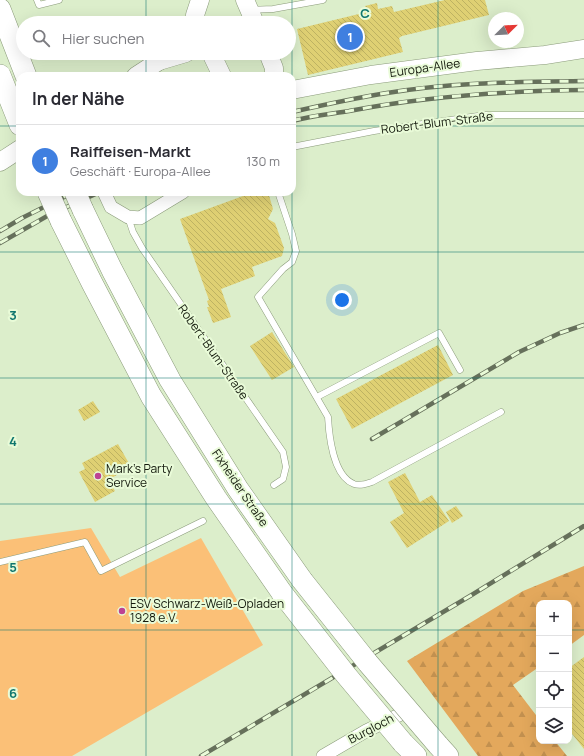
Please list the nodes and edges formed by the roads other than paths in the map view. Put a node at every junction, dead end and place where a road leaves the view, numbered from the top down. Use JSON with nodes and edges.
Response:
{"nodes":[{"id":1,"x":37,"y":0,"type":"edge"},
{"id":2,"x":60,"y":0,"type":"edge"},
{"id":3,"x":200,"y":0,"type":"edge"},
{"id":4,"x":323,"y":0,"type":"edge"},
{"id":5,"x":0,"y":9,"type":"edge"},
{"id":6,"x":250,"y":11,"type":"edge"},
{"id":7,"x":195,"y":16,"type":"edge"},
{"id":8,"x":584,"y":49,"type":"edge"},
{"id":9,"x":16,"y":50,"type":"edge"},
{"id":10,"x":545,"y":54,"type":"junction"},
{"id":11,"x":584,"y":58,"type":"edge"},
{"id":12,"x":20,"y":60,"type":"edge"},
{"id":13,"x":160,"y":60,"type":"edge"},
{"id":14,"x":214,"y":60,"type":"edge"},
{"id":15,"x":24,"y":72,"type":"edge"},
{"id":16,"x":142,"y":72,"type":"edge"},
{"id":17,"x":220,"y":72,"type":"edge"},
{"id":18,"x":0,"y":75,"type":"edge"},
{"id":19,"x":297,"y":87,"type":"edge"},
{"id":20,"x":16,"y":115,"type":"edge"},
{"id":21,"x":584,"y":115,"type":"edge"},
{"id":22,"x":296,"y":146,"type":"edge"},
{"id":23,"x":16,"y":152,"type":"edge"},
{"id":24,"x":0,"y":162,"type":"edge"},
{"id":25,"x":50,"y":196,"type":"edge"},
{"id":26,"x":176,"y":196,"type":"edge"},
{"id":27,"x":279,"y":196,"type":"edge"},
{"id":28,"x":106,"y":197,"type":"edge"},
{"id":29,"x":79,"y":201,"type":"edge"},
{"id":30,"x":128,"y":217,"type":"junction"},
{"id":31,"x":460,"y":370,"type":"dead end"},
{"id":32,"x":317,"y":397,"type":"junction"},
{"id":33,"x":501,"y":412,"type":"dead end"},
{"id":34,"x":274,"y":485,"type":"dead end"},
{"id":35,"x":203,"y":521,"type":"dead end"},
{"id":36,"x":0,"y":562,"type":"edge"},
{"id":37,"x":399,"y":715,"type":"dead end"},
{"id":38,"x":410,"y":749,"type":"edge"},
{"id":39,"x":443,"y":750,"type":"edge"},
{"id":40,"x":324,"y":756,"type":"edge"}],
"edges":[{"from":1,"to":2,"type":"lane"},
{"from":3,"to":7,"type":"main road"},
{"from":4,"to":6,"type":"lane"},
{"from":5,"to":9,"type":"highway"},
{"from":8,"to":10,"type":"main road","name":"Europa-Allee"},
{"from":10,"to":11,"type":"main road","name":"Europa-Allee"},
{"from":10,"to":19,"type":"main road","name":"Europa-Allee"},
{"from":12,"to":15,"type":"highway"},
{"from":13,"to":16,"type":"main road"},
{"from":14,"to":17,"type":"main road"},
{"from":18,"to":20,"type":"highway"},
{"from":21,"to":22,"type":"lane","name":"Robert-Blum-Straße"},
{"from":23,"to":24,"type":"main road"},
{"from":25,"to":38,"type":"highway","name":"Fixheider Straße","bridge":true},
{"from":26,"to":30,"type":"street"},
{"from":27,"to":32,"type":"lane"},
{"from":28,"to":30,"type":"street"},
{"from":29,"to":39,"type":"highway","name":"Fixheider Straße","bridge":true},
{"from":30,"to":34,"type":"lane","name":"Robert-Blum-Straße"},
{"from":31,"to":32,"type":"lane"},
{"from":32,"to":33,"type":"lane"},
{"from":35,"to":36,"type":"lane"},
{"from":37,"to":40,"type":"street","name":"Burgloch"}]}
